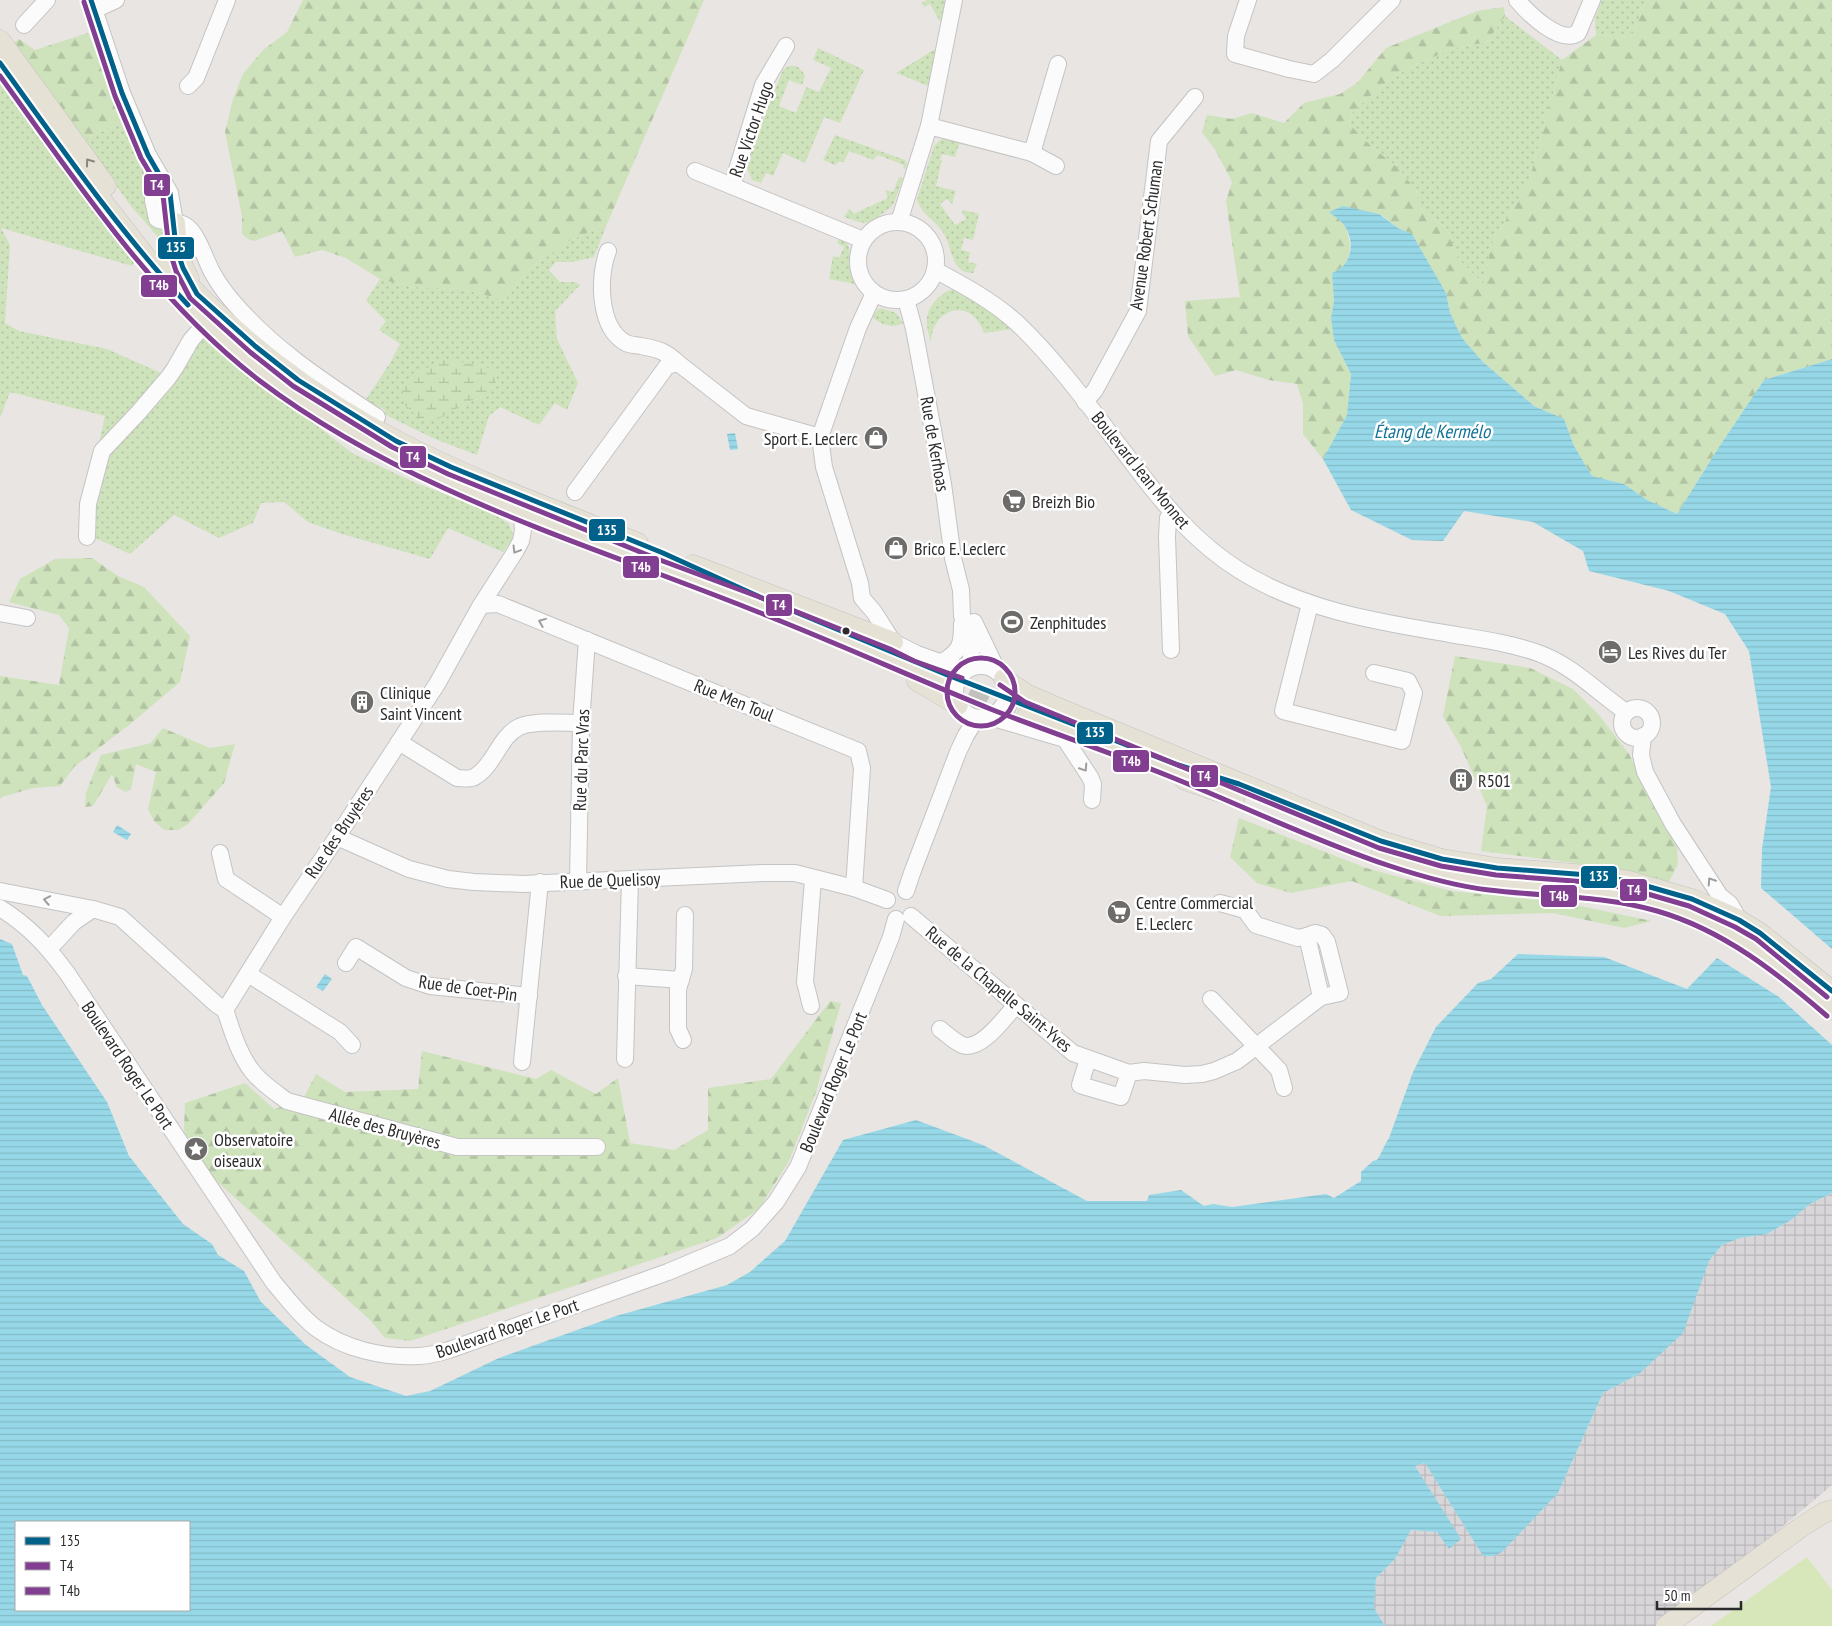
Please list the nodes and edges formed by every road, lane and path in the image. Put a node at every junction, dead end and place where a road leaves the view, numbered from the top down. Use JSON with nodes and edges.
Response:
{"nodes":[{"id":1,"x":47,"y":0,"type":"edge"},
{"id":2,"x":116,"y":0,"type":"edge"},
{"id":3,"x":227,"y":0,"type":"edge"},
{"id":4,"x":954,"y":0,"type":"edge"},
{"id":5,"x":1248,"y":0,"type":"edge"},
{"id":6,"x":1392,"y":0,"type":"edge"},
{"id":7,"x":1517,"y":0,"type":"edge"},
{"id":8,"x":1592,"y":0,"type":"edge"},
{"id":9,"x":93,"y":5,"type":"edge"},
{"id":10,"x":24,"y":25,"type":"dead end"},
{"id":11,"x":0,"y":40,"type":"edge"},
{"id":12,"x":786,"y":46,"type":"dead end"},
{"id":13,"x":0,"y":63,"type":"edge"},
{"id":14,"x":1058,"y":64,"type":"dead end"},
{"id":15,"x":188,"y":86,"type":"dead end"},
{"id":16,"x":1194,"y":97,"type":"dead end"},
{"id":17,"x":929,"y":126,"type":"junction"},
{"id":18,"x":1032,"y":153,"type":"junction"},
{"id":19,"x":1056,"y":166,"type":"dead end"},
{"id":20,"x":695,"y":171,"type":"dead end"},
{"id":21,"x":732,"y":186,"type":"junction"},
{"id":22,"x":899,"y":222,"type":"junction"},
{"id":23,"x":175,"y":223,"type":"junction"},
{"id":24,"x":864,"y":240,"type":"junction"},
{"id":25,"x":608,"y":251,"type":"dead end"},
{"id":26,"x":935,"y":270,"type":"junction"},
{"id":27,"x":874,"y":293,"type":"junction"},
{"id":28,"x":197,"y":294,"type":"junction"},
{"id":29,"x":906,"y":299,"type":"junction"},
{"id":30,"x":207,"y":322,"type":"junction"},
{"id":31,"x":678,"y":364,"type":"junction"},
{"id":32,"x":1085,"y":402,"type":"junction"},
{"id":33,"x":377,"y":417,"type":"dead end"},
{"id":34,"x":820,"y":437,"type":"junction"},
{"id":35,"x":575,"y":492,"type":"dead end"},
{"id":36,"x":513,"y":509,"type":"junction"},
{"id":37,"x":1171,"y":513,"type":"junction"},
{"id":38,"x":87,"y":537,"type":"dead end"},
{"id":39,"x":658,"y":559,"type":"junction"},
{"id":40,"x":961,"y":590,"type":"junction"},
{"id":41,"x":1310,"y":604,"type":"junction"},
{"id":42,"x":480,"y":605,"type":"junction"},
{"id":43,"x":0,"y":613,"type":"edge"},
{"id":44,"x":962,"y":616,"type":"junction"},
{"id":45,"x":27,"y":618,"type":"dead end"},
{"id":46,"x":587,"y":640,"type":"junction"},
{"id":47,"x":893,"y":642,"type":"junction"},
{"id":48,"x":1171,"y":650,"type":"dead end"},
{"id":49,"x":968,"y":670,"type":"junction"},
{"id":50,"x":943,"y":672,"type":"junction"},
{"id":51,"x":1374,"y":673,"type":"dead end"},
{"id":52,"x":1001,"y":676,"type":"junction"},
{"id":53,"x":958,"y":705,"type":"junction"},
{"id":54,"x":1029,"y":712,"type":"tunnel mouth"},
{"id":55,"x":1626,"y":712,"type":"junction"},
{"id":56,"x":984,"y":717,"type":"junction"},
{"id":57,"x":581,"y":722,"type":"junction"},
{"id":58,"x":1643,"y":736,"type":"junction"},
{"id":59,"x":1065,"y":739,"type":"junction"},
{"id":60,"x":399,"y":742,"type":"junction"},
{"id":61,"x":1237,"y":790,"type":"junction"},
{"id":62,"x":1092,"y":800,"type":"dead end"},
{"id":63,"x":337,"y":837,"type":"junction"},
{"id":64,"x":220,"y":853,"type":"dead end"},
{"id":65,"x":630,"y":879,"type":"junction"},
{"id":66,"x":813,"y":879,"type":"junction"},
{"id":67,"x":578,"y":881,"type":"junction"},
{"id":68,"x":540,"y":882,"type":"junction"},
{"id":69,"x":854,"y":888,"type":"junction"},
{"id":70,"x":0,"y":891,"type":"edge"},
{"id":71,"x":906,"y":892,"type":"junction"},
{"id":72,"x":887,"y":900,"type":"junction"},
{"id":73,"x":1220,"y":903,"type":"dead end"},
{"id":74,"x":0,"y":908,"type":"edge"},
{"id":75,"x":93,"y":909,"type":"junction"},
{"id":76,"x":685,"y":915,"type":"dead end"},
{"id":77,"x":282,"y":917,"type":"junction"},
{"id":78,"x":904,"y":917,"type":"junction"},
{"id":79,"x":1735,"y":926,"type":"junction"},
{"id":80,"x":49,"y":949,"type":"junction"},
{"id":81,"x":346,"y":963,"type":"dead end"},
{"id":82,"x":248,"y":974,"type":"junction"},
{"id":83,"x":626,"y":976,"type":"junction"},
{"id":84,"x":681,"y":980,"type":"junction"},
{"id":85,"x":1832,"y":991,"type":"edge"},
{"id":86,"x":530,"y":996,"type":"junction"},
{"id":87,"x":1211,"y":999,"type":"dead end"},
{"id":88,"x":1016,"y":1005,"type":"junction"},
{"id":89,"x":811,"y":1006,"type":"dead end"},
{"id":90,"x":226,"y":1010,"type":"junction"},
{"id":91,"x":1832,"y":1010,"type":"edge"},
{"id":92,"x":940,"y":1029,"type":"dead end"},
{"id":93,"x":683,"y":1040,"type":"dead end"},
{"id":94,"x":352,"y":1045,"type":"dead end"},
{"id":95,"x":1257,"y":1047,"type":"junction"},
{"id":96,"x":625,"y":1059,"type":"dead end"},
{"id":97,"x":1088,"y":1059,"type":"junction"},
{"id":98,"x":522,"y":1062,"type":"dead end"},
{"id":99,"x":1129,"y":1073,"type":"junction"},
{"id":100,"x":1284,"y":1088,"type":"dead end"},
{"id":101,"x":597,"y":1147,"type":"dead end"},
{"id":102,"x":1832,"y":1510,"type":"edge"},
{"id":103,"x":1666,"y":1626,"type":"edge"}],
"edges":[{"from":1,"to":10,"type":"street"},
{"from":2,"to":9,"type":"street"},
{"from":3,"to":15,"type":"street"},
{"from":4,"to":17,"type":"street"},
{"from":5,"to":6,"type":"street"},
{"from":7,"to":8,"type":"street"},
{"from":9,"to":23,"type":"street"},
{"from":28,"to":11,"type":"main road","one_way":true},
{"from":12,"to":21,"type":"street","name":"Rue Victor Hugo"},
{"from":13,"to":30,"type":"main road"},
{"from":14,"to":18,"type":"street"},
{"from":16,"to":32,"type":"street","name":"Avenue Robert Schuman"},
{"from":17,"to":18,"type":"street"},
{"from":17,"to":22,"type":"street"},
{"from":18,"to":19,"type":"street"},
{"from":20,"to":21,"type":"street","name":"Rue Victor Hugo"},
{"from":21,"to":24,"type":"street","name":"Rue Victor Hugo"},
{"from":22,"to":24,"type":"street"},
{"from":22,"to":26,"type":"street"},
{"from":23,"to":28,"type":"main road"},
{"from":23,"to":33,"type":"street"},
{"from":24,"to":27,"type":"street"},
{"from":25,"to":31,"type":"street"},
{"from":26,"to":29,"type":"street"},
{"from":26,"to":32,"type":"street","name":"Boulevard Jean Monnet"},
{"from":27,"to":29,"type":"street"},
{"from":27,"to":34,"type":"street"},
{"from":28,"to":39,"type":"main road"},
{"from":29,"to":40,"type":"street","name":"Rue de Kerhoas"},
{"from":30,"to":36,"type":"main road"},
{"from":30,"to":38,"type":"street"},
{"from":31,"to":34,"type":"street"},
{"from":31,"to":35,"type":"street"},
{"from":32,"to":37,"type":"street","name":"Boulevard Jean Monnet"},
{"from":34,"to":47,"type":"street"},
{"from":36,"to":39,"type":"main road"},
{"from":36,"to":42,"type":"street","name":"Rue des Bruyères","one_way":true},
{"from":37,"to":41,"type":"street","name":"Boulevard Jean Monnet"},
{"from":37,"to":48,"type":"street"},
{"from":39,"to":47,"type":"main road"},
{"from":39,"to":50,"type":"main road"},
{"from":39,"to":53,"type":"main road"},
{"from":40,"to":44,"type":"street","name":"Rue de Kerhoas"},
{"from":40,"to":52,"type":"street","name":"Rue de Kerhoas"},
{"from":41,"to":51,"type":"street"},
{"from":41,"to":55,"type":"street","name":"Boulevard Jean Monnet"},
{"from":46,"to":42,"type":"street","name":"Rue Men Toul","one_way":true},
{"from":42,"to":60,"type":"street","name":"Rue des Bruyères"},
{"from":43,"to":45,"type":"street"},
{"from":44,"to":49,"type":"street","name":"Rue de Kerhoas"},
{"from":44,"to":50,"type":"street"},
{"from":46,"to":57,"type":"street","name":"Rue du Parc Vras"},
{"from":46,"to":69,"type":"street","name":"Rue Men Toul"},
{"from":47,"to":50,"type":"street"},
{"from":49,"to":50,"type":"street"},
{"from":49,"to":52,"type":"street"},
{"from":49,"to":53,"type":"street"},
{"from":52,"to":56,"type":"street"},
{"from":52,"to":61,"type":"main road"},
{"from":53,"to":56,"type":"street"},
{"from":54,"to":61,"type":"main road"},
{"from":55,"to":58,"type":"street"},
{"from":55,"to":58,"type":"street"},
{"from":56,"to":59,"type":"street"},
{"from":56,"to":71,"type":"street"},
{"from":57,"to":60,"type":"street"},
{"from":57,"to":67,"type":"street","name":"Rue du Parc Vras"},
{"from":79,"to":58,"type":"street","one_way":true},
{"from":59,"to":61,"type":"main road"},
{"from":59,"to":62,"type":"street","one_way":true},
{"from":60,"to":63,"type":"street","name":"Rue des Bruyères"},
{"from":61,"to":79,"type":"main road"},
{"from":63,"to":68,"type":"street","name":"Rue de Quelisoy"},
{"from":63,"to":77,"type":"street","name":"Rue des Bruyères"},
{"from":64,"to":77,"type":"street"},
{"from":65,"to":66,"type":"street","name":"Rue de Quelisoy"},
{"from":65,"to":67,"type":"street","name":"Rue de Quelisoy"},
{"from":65,"to":83,"type":"street"},
{"from":66,"to":69,"type":"street","name":"Rue de Quelisoy"},
{"from":66,"to":89,"type":"street"},
{"from":67,"to":68,"type":"street","name":"Rue de Quelisoy"},
{"from":68,"to":86,"type":"street"},
{"from":69,"to":72,"type":"street","name":"Rue de Quelisoy"},
{"from":75,"to":70,"type":"street","one_way":true},
{"from":71,"to":72,"type":"street"},
{"from":71,"to":78,"type":"street"},
{"from":72,"to":78,"type":"street"},
{"from":73,"to":95,"type":"street","name":"Rue de la Chapelle Saint-Yves"},
{"from":74,"to":80,"type":"street","name":"Boulevard Roger Le Port"},
{"from":75,"to":80,"type":"street"},
{"from":75,"to":90,"type":"street"},
{"from":76,"to":84,"type":"street"},
{"from":77,"to":82,"type":"street","name":"Rue des Bruyères"},
{"from":78,"to":80,"type":"street","name":"Boulevard Roger Le Port"},
{"from":78,"to":88,"type":"street","name":"Rue de la Chapelle Saint-Yves"},
{"from":79,"to":85,"type":"main road"},
{"from":79,"to":91,"type":"main road"},
{"from":81,"to":86,"type":"street","name":"Rue de Coet-Pin"},
{"from":82,"to":90,"type":"street","name":"Rue des Bruyères"},
{"from":82,"to":94,"type":"street"},
{"from":83,"to":84,"type":"street"},
{"from":83,"to":96,"type":"street"},
{"from":84,"to":93,"type":"street"},
{"from":86,"to":98,"type":"street"},
{"from":87,"to":95,"type":"street"},
{"from":88,"to":92,"type":"street"},
{"from":88,"to":97,"type":"street","name":"Rue de la Chapelle Saint-Yves"},
{"from":90,"to":101,"type":"street","name":"Allée des Bruyères"},
{"from":95,"to":99,"type":"street","name":"Rue de la Chapelle Saint-Yves"},
{"from":95,"to":100,"type":"street"},
{"from":97,"to":99,"type":"street","name":"Rue de la Chapelle Saint-Yves"},
{"from":97,"to":99,"type":"street","name":"Rue de la Chapelle Saint-Yves"},
{"from":102,"to":103,"type":"main road"}]}
